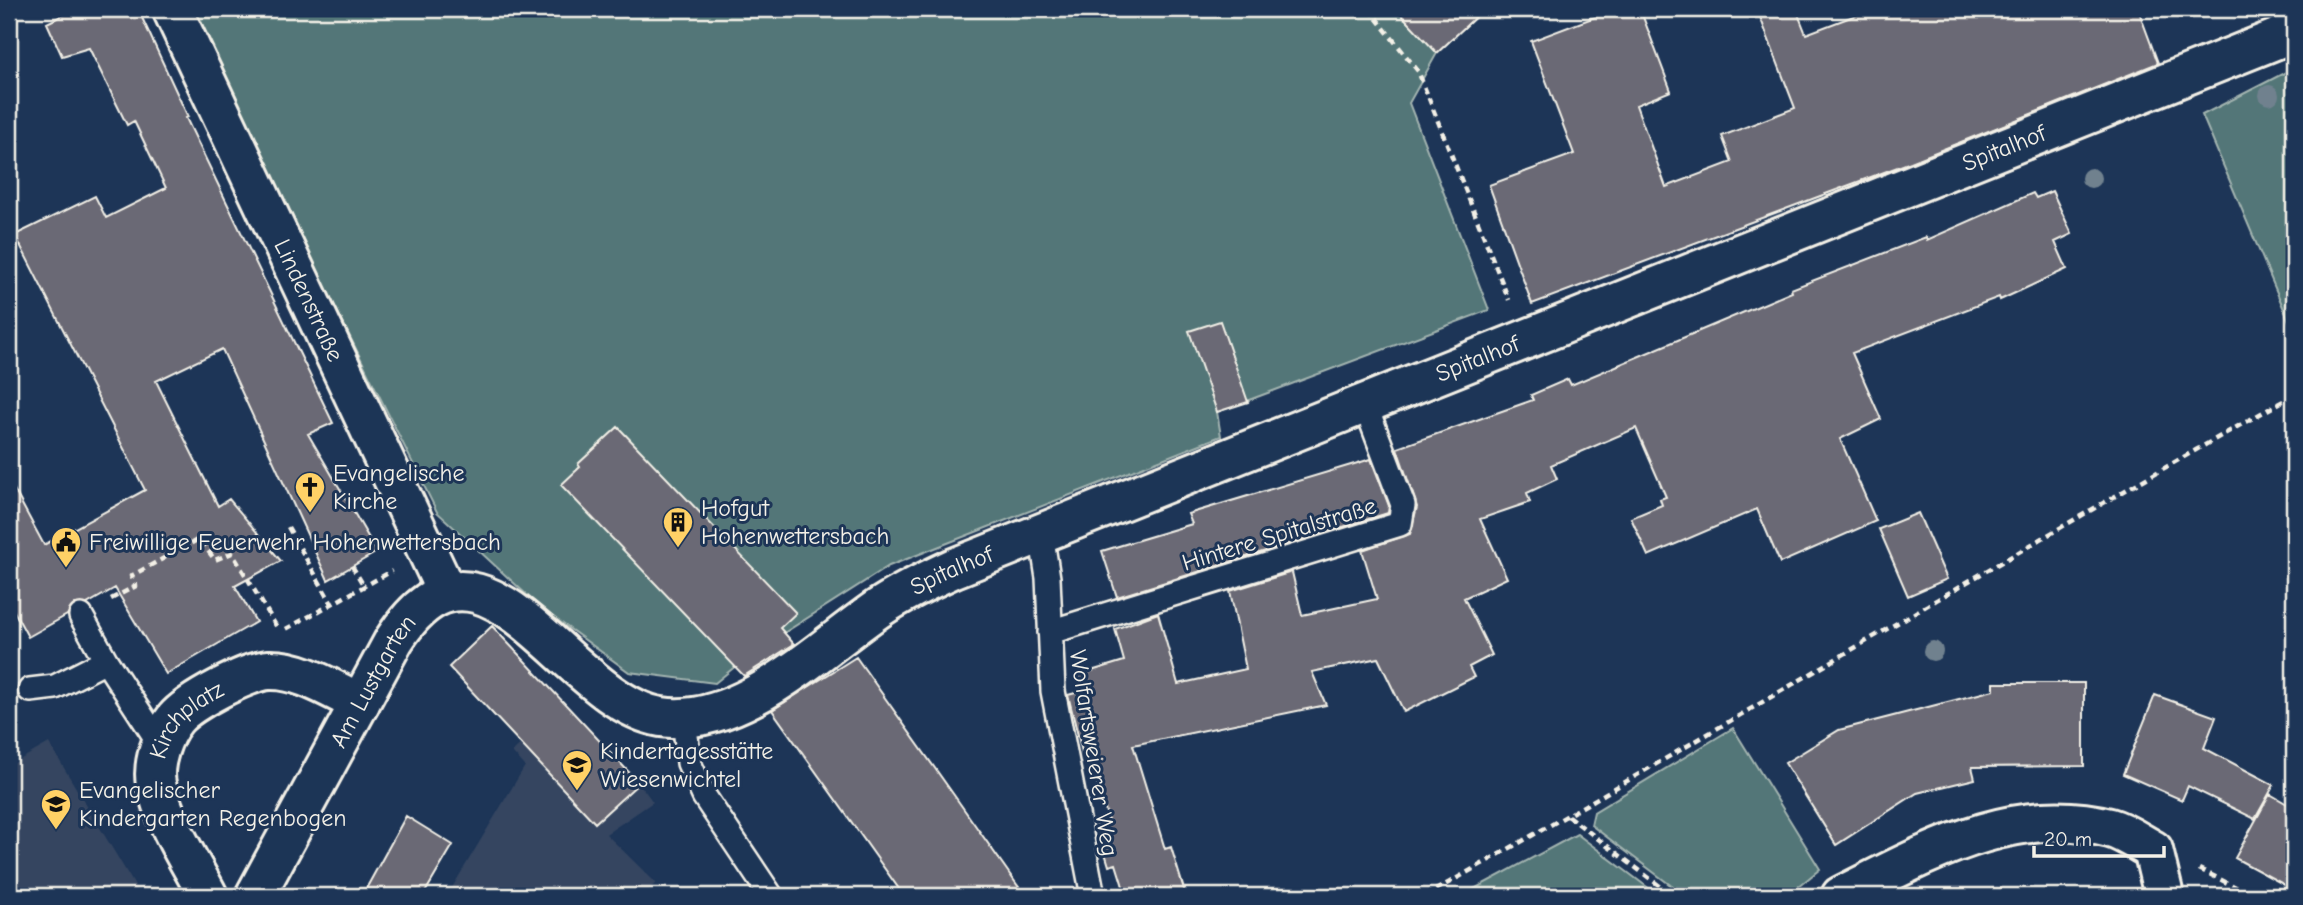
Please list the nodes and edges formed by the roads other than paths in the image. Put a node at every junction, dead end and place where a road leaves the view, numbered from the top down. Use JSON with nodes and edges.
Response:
{"nodes":[{"id":1,"x":172,"y":9,"type":"edge"},
{"id":2,"x":2294,"y":32,"type":"edge"},
{"id":3,"x":1365,"y":404,"type":"junction"},
{"id":4,"x":1041,"y":533,"type":"junction"},
{"id":5,"x":446,"y":591,"type":"junction"},
{"id":6,"x":81,"y":616,"type":"road end"},
{"id":7,"x":1050,"y":632,"type":"junction"},
{"id":8,"x":106,"y":662,"type":"junction"},
{"id":9,"x":30,"y":690,"type":"dead end"},
{"id":10,"x":360,"y":703,"type":"junction"},
{"id":11,"x":684,"y":719,"type":"junction"},
{"id":12,"x":162,"y":747,"type":"junction"},
{"id":13,"x":208,"y":896,"type":"edge"},
{"id":14,"x":255,"y":896,"type":"edge"},
{"id":15,"x":771,"y":896,"type":"edge"},
{"id":16,"x":1093,"y":896,"type":"edge"},
{"id":17,"x":1841,"y":896,"type":"edge"},
{"id":18,"x":2164,"y":896,"type":"edge"}],
"edges":[{"from":1,"to":5,"type":"street","name":"Lindenstraße"},
{"from":2,"to":3,"type":"street","name":"Spitalhof"},
{"from":3,"to":4,"type":"street","name":"Spitalhof"},
{"from":3,"to":7,"type":"lane","name":"Hintere Spitalstraße"},
{"from":4,"to":7,"type":"lane","name":"Wolfartsweierer Weg"},
{"from":4,"to":11,"type":"street","name":"Spitalhof"},
{"from":5,"to":10,"type":"street","name":"Am Lustgarten"},
{"from":5,"to":11,"type":"street","name":"Spitalhof"},
{"from":6,"to":8,"type":"lane"},
{"from":7,"to":16,"type":"lane","name":"Wolfartsweierer Weg"},
{"from":8,"to":9,"type":"lane"},
{"from":8,"to":12,"type":"lane"},
{"from":10,"to":12,"type":"street","name":"Kirchplatz"},
{"from":10,"to":14,"type":"street","name":"Am Lustgarten"},
{"from":11,"to":15,"type":"lane"},
{"from":12,"to":13,"type":"street","name":"Kirchplatz"},
{"from":17,"to":18,"type":"street"}]}
